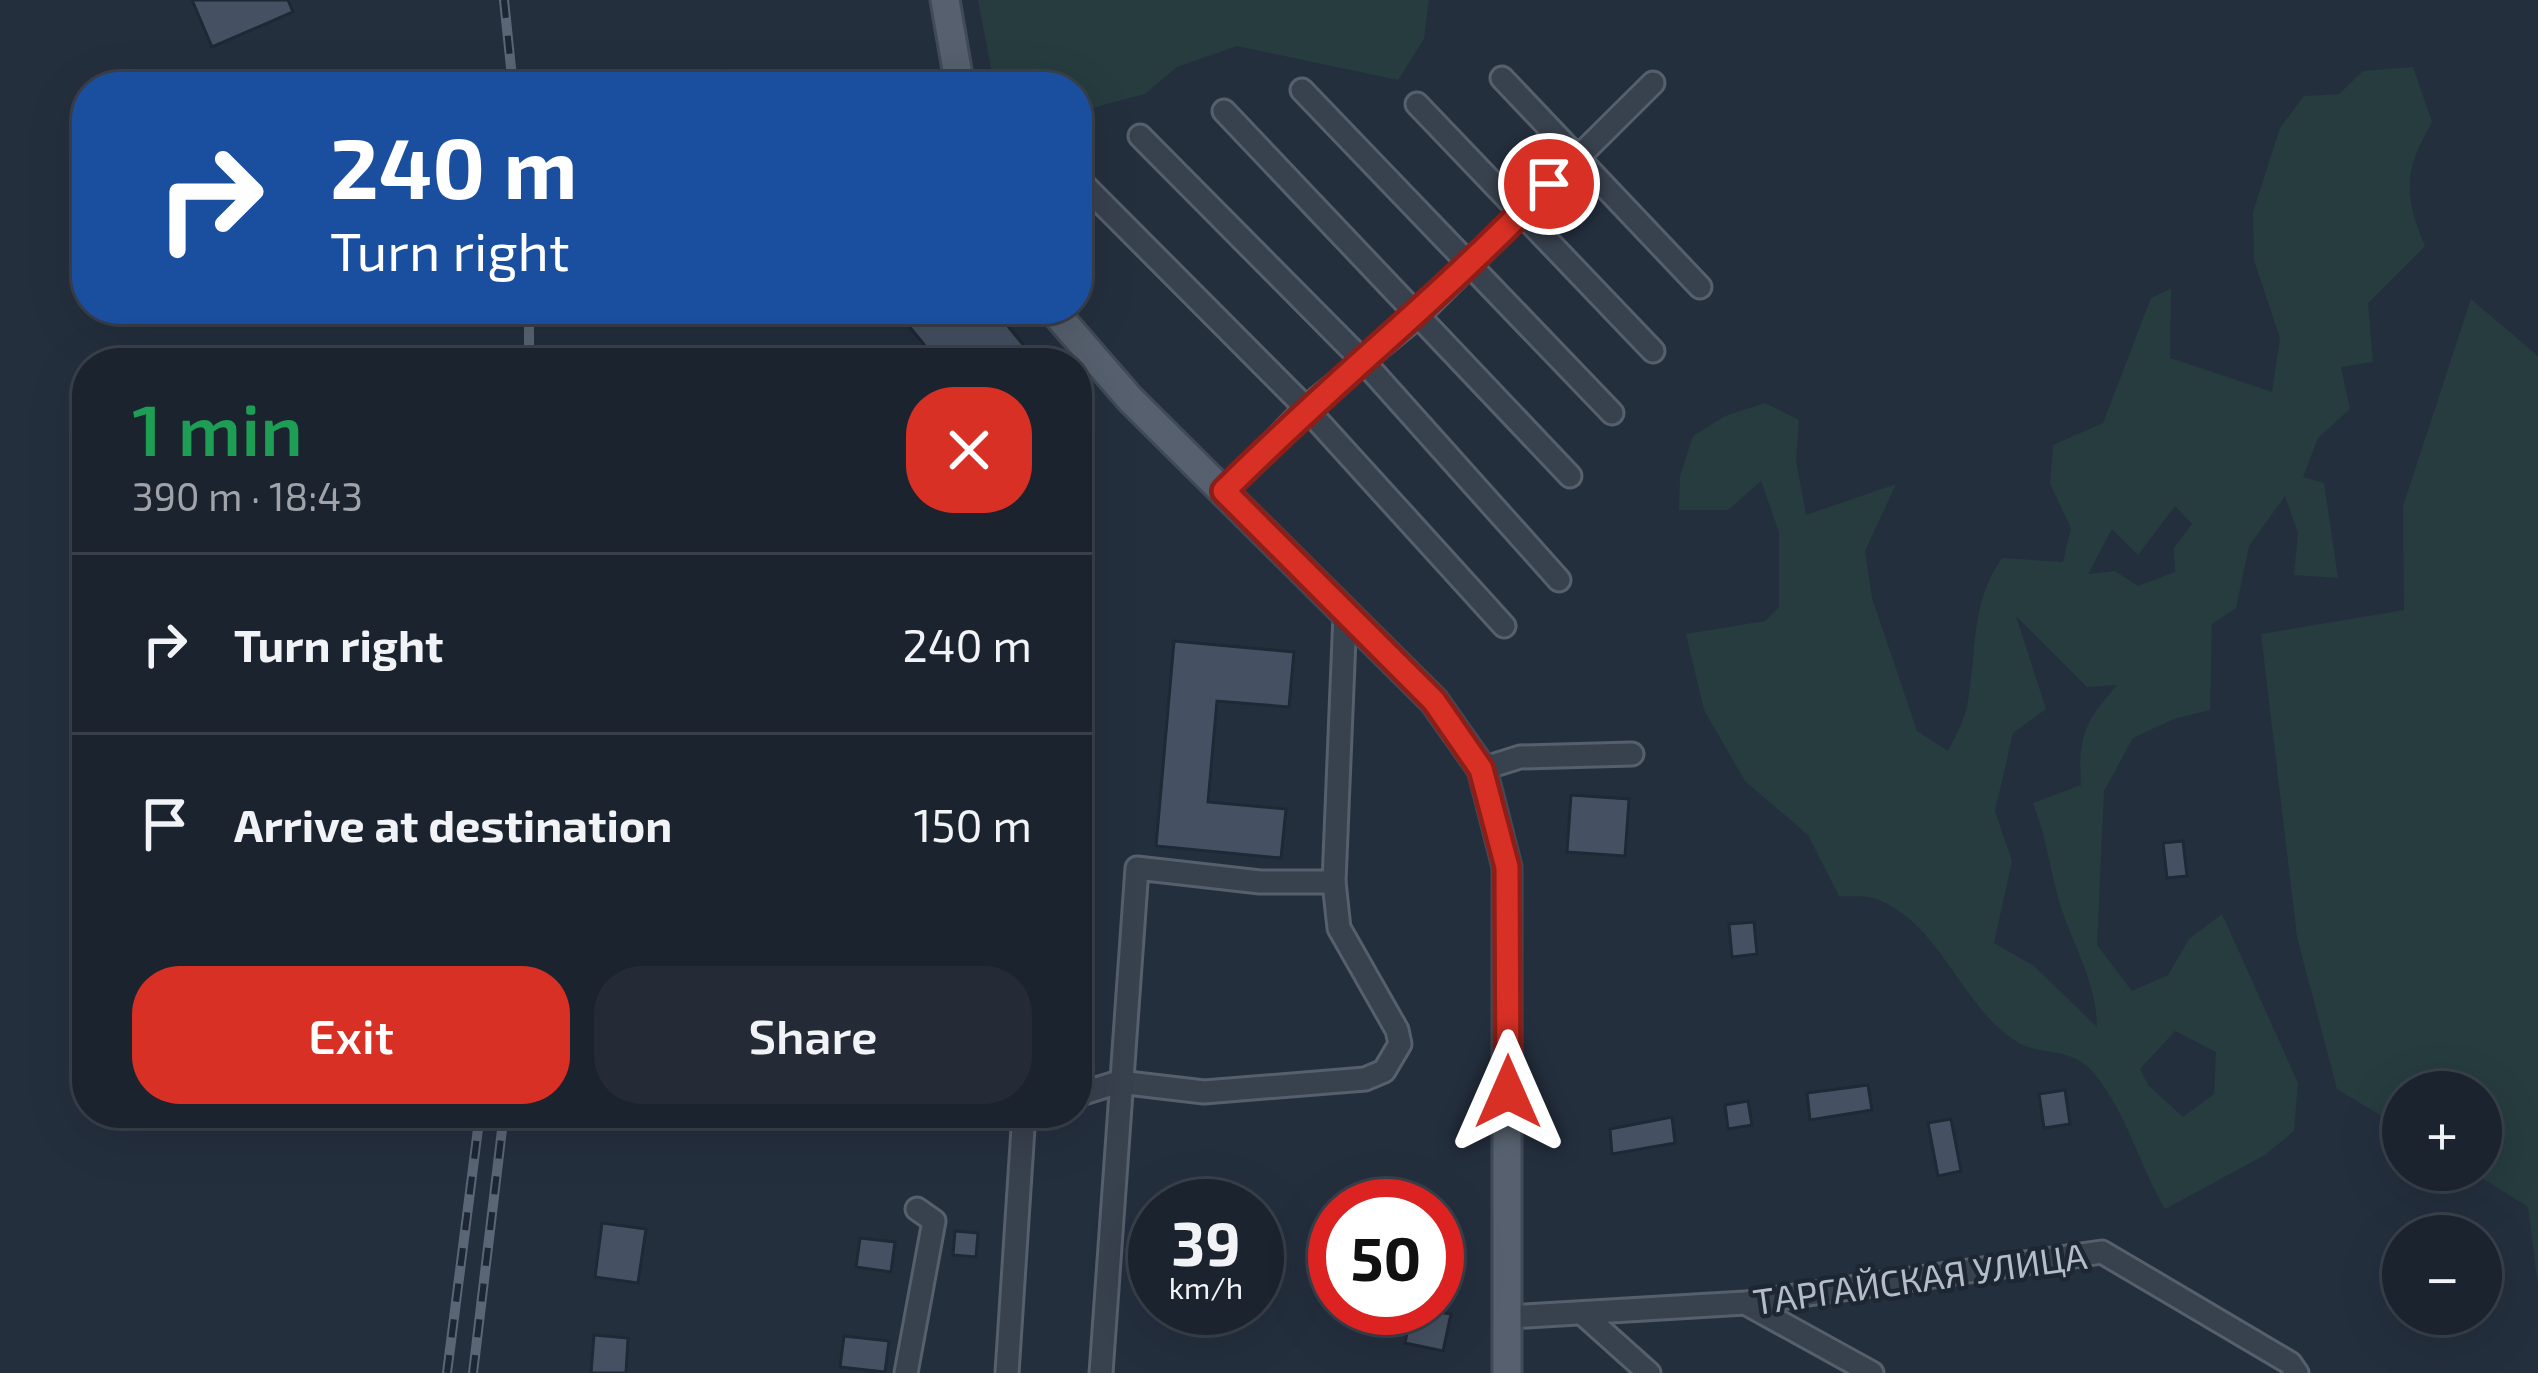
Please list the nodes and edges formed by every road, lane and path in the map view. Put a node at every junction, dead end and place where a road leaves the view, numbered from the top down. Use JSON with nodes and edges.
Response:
{"nodes":[{"id":1,"x":945,"y":0,"type":"edge"},
{"id":2,"x":957,"y":72,"type":"edge"},
{"id":3,"x":1502,"y":78,"type":"dead end"},
{"id":4,"x":1653,"y":83,"type":"dead end"},
{"id":5,"x":1302,"y":90,"type":"dead end"},
{"id":6,"x":1417,"y":104,"type":"dead end"},
{"id":7,"x":1224,"y":111,"type":"dead end"},
{"id":8,"x":1140,"y":136,"type":"dead end"},
{"id":9,"x":1575,"y":156,"type":"junction"},
{"id":10,"x":1092,"y":193,"type":"edge"},
{"id":11,"x":1522,"y":212,"type":"junction"},
{"id":12,"x":1470,"y":260,"type":"junction"},
{"id":13,"x":1700,"y":287,"type":"dead end"},
{"id":14,"x":1418,"y":316,"type":"junction"},
{"id":15,"x":1065,"y":324,"type":"edge"},
{"id":16,"x":1086,"y":348,"type":"edge"},
{"id":17,"x":1653,"y":351,"type":"dead end"},
{"id":18,"x":1092,"y":355,"type":"edge"},
{"id":19,"x":1364,"y":362,"type":"junction"},
{"id":20,"x":1306,"y":408,"type":"junction"},
{"id":21,"x":1612,"y":412,"type":"dead end"},
{"id":22,"x":1570,"y":476,"type":"dead end"},
{"id":23,"x":1224,"y":491,"type":"junction"},
{"id":24,"x":1558,"y":580,"type":"dead end"},
{"id":25,"x":1345,"y":614,"type":"junction"},
{"id":26,"x":1504,"y":626,"type":"dead end"},
{"id":27,"x":1632,"y":754,"type":"dead end"},
{"id":28,"x":1481,"y":769,"type":"junction"},
{"id":29,"x":1334,"y":881,"type":"junction"},
{"id":30,"x":1119,"y":1082,"type":"junction"},
{"id":31,"x":1092,"y":1090,"type":"edge"},
{"id":32,"x":1023,"y":1128,"type":"edge"},
{"id":33,"x":917,"y":1209,"type":"dead end"},
{"id":34,"x":1745,"y":1303,"type":"junction"},
{"id":35,"x":1583,"y":1314,"type":"junction"},
{"id":36,"x":1509,"y":1317,"type":"junction"},
{"id":37,"x":2287,"y":1370,"type":"edge"},
{"id":38,"x":906,"y":1373,"type":"edge"},
{"id":39,"x":1007,"y":1373,"type":"edge"},
{"id":40,"x":1101,"y":1373,"type":"edge"},
{"id":41,"x":1508,"y":1373,"type":"edge"},
{"id":42,"x":1648,"y":1373,"type":"edge"},
{"id":43,"x":1872,"y":1373,"type":"edge"}],
"edges":[{"from":1,"to":2,"type":"main road"},
{"from":3,"to":9,"type":"street"},
{"from":4,"to":9,"type":"street"},
{"from":5,"to":12,"type":"street"},
{"from":6,"to":11,"type":"street"},
{"from":7,"to":14,"type":"street"},
{"from":8,"to":19,"type":"street"},
{"from":9,"to":11,"type":"street"},
{"from":9,"to":13,"type":"street"},
{"from":10,"to":20,"type":"street"},
{"from":11,"to":12,"type":"street"},
{"from":11,"to":17,"type":"street"},
{"from":12,"to":14,"type":"street"},
{"from":12,"to":21,"type":"street"},
{"from":14,"to":19,"type":"street"},
{"from":14,"to":22,"type":"street"},
{"from":15,"to":16,"type":"main road"},
{"from":18,"to":23,"type":"main road"},
{"from":19,"to":20,"type":"street"},
{"from":19,"to":24,"type":"street"},
{"from":20,"to":23,"type":"street"},
{"from":20,"to":26,"type":"street"},
{"from":23,"to":25,"type":"main road"},
{"from":25,"to":28,"type":"main road"},
{"from":25,"to":29,"type":"street"},
{"from":27,"to":28,"type":"street"},
{"from":28,"to":36,"type":"main road"},
{"from":29,"to":30,"type":"street"},
{"from":29,"to":30,"type":"street"},
{"from":30,"to":31,"type":"street"},
{"from":30,"to":40,"type":"street"},
{"from":32,"to":39,"type":"street"},
{"from":33,"to":38,"type":"street"},
{"from":34,"to":35,"type":"street","name":"ТАРГАЙСКАЯ УЛИЦА"},
{"from":34,"to":37,"type":"street","name":"ТАРГАЙСКАЯ УЛИЦА"},
{"from":34,"to":43,"type":"street"},
{"from":35,"to":36,"type":"street","name":"ТАРГАЙСКАЯ УЛИЦА"},
{"from":35,"to":42,"type":"street"},
{"from":36,"to":41,"type":"main road"}]}
